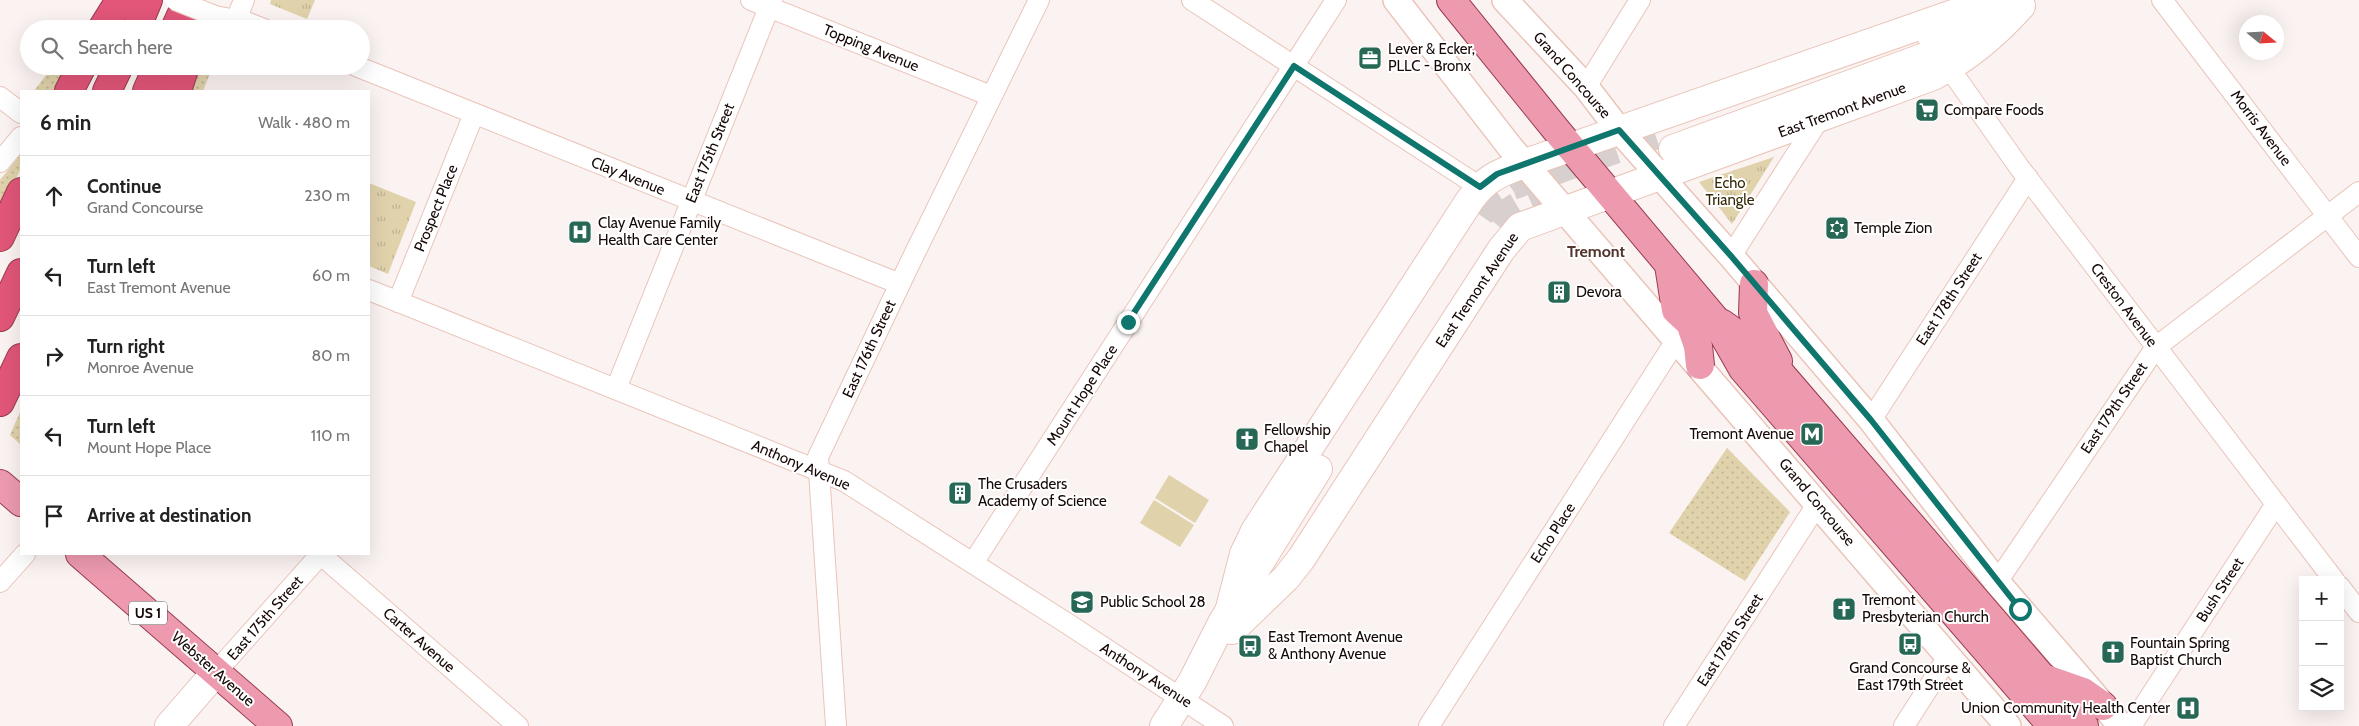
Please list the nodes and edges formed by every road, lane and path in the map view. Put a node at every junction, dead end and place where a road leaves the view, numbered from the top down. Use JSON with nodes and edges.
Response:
{"nodes":[{"id":1,"x":120,"y":0,"type":"edge"},
{"id":2,"x":148,"y":0,"type":"edge"},
{"id":3,"x":174,"y":0,"type":"edge"},
{"id":4,"x":188,"y":0,"type":"edge"},
{"id":5,"x":244,"y":0,"type":"edge"},
{"id":6,"x":1039,"y":0,"type":"edge"},
{"id":7,"x":1192,"y":0,"type":"edge"},
{"id":8,"x":1336,"y":0,"type":"edge"},
{"id":9,"x":1396,"y":0,"type":"edge"},
{"id":10,"x":1451,"y":0,"type":"edge"},
{"id":11,"x":1505,"y":0,"type":"edge"},
{"id":12,"x":1640,"y":0,"type":"edge"},
{"id":13,"x":1993,"y":0,"type":"edge"},
{"id":14,"x":2162,"y":0,"type":"edge"},
{"id":15,"x":764,"y":2,"type":"edge"},
{"id":16,"x":2026,"y":3,"type":"edge"},
{"id":17,"x":206,"y":15,"type":"edge"},
{"id":18,"x":108,"y":20,"type":"edge"},
{"id":19,"x":140,"y":20,"type":"edge"},
{"id":20,"x":179,"y":20,"type":"edge"},
{"id":21,"x":236,"y":20,"type":"joint"},
{"id":22,"x":1937,"y":45,"type":"junction"},
{"id":23,"x":1294,"y":66,"type":"junction"},
{"id":24,"x":370,"y":72,"type":"edge"},
{"id":25,"x":77,"y":75,"type":"edge"},
{"id":26,"x":115,"y":75,"type":"edge"},
{"id":27,"x":154,"y":75,"type":"edge"},
{"id":28,"x":182,"y":75,"type":"edge"},
{"id":29,"x":1586,"y":87,"type":"junction"},
{"id":30,"x":70,"y":90,"type":"edge"},
{"id":31,"x":108,"y":90,"type":"edge"},
{"id":32,"x":147,"y":90,"type":"edge"},
{"id":33,"x":177,"y":90,"type":"edge"},
{"id":34,"x":992,"y":96,"type":"junction"},
{"id":35,"x":0,"y":97,"type":"edge"},
{"id":36,"x":20,"y":112,"type":"edge"},
{"id":37,"x":474,"y":114,"type":"junction"},
{"id":38,"x":1819,"y":119,"type":"junction"},
{"id":39,"x":1619,"y":130,"type":"junction"},
{"id":40,"x":20,"y":138,"type":"edge"},
{"id":41,"x":1666,"y":141,"type":"tunnel mouth"},
{"id":42,"x":1572,"y":147,"type":"junction"},
{"id":43,"x":0,"y":162,"type":"edge"},
{"id":44,"x":1526,"y":163,"type":"junction"},
{"id":45,"x":1658,"y":175,"type":"junction"},
{"id":46,"x":2028,"y":178,"type":"junction"},
{"id":47,"x":1480,"y":187,"type":"junction"},
{"id":48,"x":2359,"y":192,"type":"edge"},
{"id":49,"x":20,"y":194,"type":"edge"},
{"id":50,"x":1612,"y":194,"type":"junction"},
{"id":51,"x":691,"y":201,"type":"junction"},
{"id":52,"x":1565,"y":209,"type":"junction"},
{"id":53,"x":2328,"y":216,"type":"junction"},
{"id":54,"x":1488,"y":219,"type":"tunnel mouth"},
{"id":55,"x":0,"y":237,"type":"edge"},
{"id":56,"x":1731,"y":256,"type":"junction"},
{"id":57,"x":2359,"y":257,"type":"edge"},
{"id":58,"x":1669,"y":265,"type":"junction"},
{"id":59,"x":20,"y":275,"type":"edge"},
{"id":60,"x":900,"y":284,"type":"junction"},
{"id":61,"x":1754,"y":284,"type":"junction"},
{"id":62,"x":370,"y":290,"type":"edge"},
{"id":63,"x":398,"y":302,"type":"junction"},
{"id":64,"x":0,"y":317,"type":"edge"},
{"id":65,"x":1714,"y":318,"type":"junction"},
{"id":66,"x":1677,"y":339,"type":"junction"},
{"id":67,"x":2156,"y":347,"type":"junction"},
{"id":68,"x":20,"y":360,"type":"edge"},
{"id":69,"x":1700,"y":365,"type":"junction"},
{"id":70,"x":1792,"y":386,"type":"junction"},
{"id":71,"x":616,"y":389,"type":"junction"},
{"id":72,"x":0,"y":402,"type":"edge"},
{"id":73,"x":1871,"y":420,"type":"junction"},
{"id":74,"x":819,"y":471,"type":"junction"},
{"id":75,"x":0,"y":484,"type":"edge"},
{"id":76,"x":20,"y":501,"type":"edge"},
{"id":77,"x":1818,"y":503,"type":"junction"},
{"id":78,"x":2276,"y":504,"type":"junction"},
{"id":79,"x":23,"y":555,"type":"edge"},
{"id":80,"x":81,"y":555,"type":"edge"},
{"id":81,"x":320,"y":555,"type":"edge"},
{"id":82,"x":322,"y":555,"type":"edge"},
{"id":83,"x":973,"y":563,"type":"junction"},
{"id":84,"x":2331,"y":576,"type":"edge"},
{"id":85,"x":0,"y":582,"type":"edge"},
{"id":86,"x":1997,"y":582,"type":"junction"},
{"id":87,"x":2344,"y":593,"type":"edge"},
{"id":88,"x":2359,"y":612,"type":"edge"},
{"id":89,"x":1230,"y":621,"type":"junction"},
{"id":90,"x":1948,"y":657,"type":"junction"},
{"id":91,"x":216,"y":672,"type":"junction"},
{"id":92,"x":2041,"y":677,"type":"junction"},
{"id":93,"x":1187,"y":690,"type":"junction"},
{"id":94,"x":2103,"y":706,"type":"junction"},
{"id":95,"x":169,"y":726,"type":"edge"},
{"id":96,"x":278,"y":726,"type":"edge"},
{"id":97,"x":518,"y":726,"type":"edge"},
{"id":98,"x":836,"y":726,"type":"edge"},
{"id":99,"x":1164,"y":726,"type":"edge"},
{"id":100,"x":1222,"y":726,"type":"edge"},
{"id":101,"x":1429,"y":726,"type":"edge"},
{"id":102,"x":1674,"y":726,"type":"edge"},
{"id":103,"x":1904,"y":726,"type":"edge"},
{"id":104,"x":2008,"y":726,"type":"edge"},
{"id":105,"x":2052,"y":726,"type":"edge"},
{"id":106,"x":2084,"y":726,"type":"edge"},
{"id":107,"x":2121,"y":726,"type":"edge"},
{"id":108,"x":2131,"y":726,"type":"edge"}],
"edges":[{"from":1,"to":18,"type":"highway"},
{"from":2,"to":19,"type":"highway"},
{"from":3,"to":17,"type":"street","bridge":true},
{"from":4,"to":20,"type":"highway"},
{"from":5,"to":21,"type":"street"},
{"from":6,"to":34,"type":"street","name":"East 176th Street"},
{"from":7,"to":23,"type":"street"},
{"from":8,"to":23,"type":"street","name":"Mount Hope Place"},
{"from":9,"to":44,"type":"street","name":"Grand Concourse"},
{"from":10,"to":42,"type":"main road","name":"Grand Concourse"},
{"from":11,"to":29,"type":"street","name":"Grand Concourse"},
{"from":12,"to":29,"type":"street"},
{"from":13,"to":22,"type":"main road","name":"East Tremont Avenue"},
{"from":14,"to":53,"type":"street","name":"Morris Avenue"},
{"from":15,"to":34,"type":"street","name":"Topping Avenue"},
{"from":15,"to":51,"type":"street","name":"East 175th Street"},
{"from":16,"to":22,"type":"main road","name":"East Tremont Avenue"},
{"from":17,"to":21,"type":"street"},
{"from":22,"to":38,"type":"main road","name":"East Tremont Avenue"},
{"from":22,"to":39,"type":"main road","name":"East Tremont Avenue"},
{"from":22,"to":41,"type":"main road","name":"East Tremont Avenue"},
{"from":22,"to":46,"type":"street","name":"Creston Avenue"},
{"from":23,"to":47,"type":"street"},
{"from":23,"to":83,"type":"street","name":"Mount Hope Place"},
{"from":24,"to":37,"type":"street","name":"Clay Avenue"},
{"from":25,"to":30,"type":"highway"},
{"from":26,"to":31,"type":"highway"},
{"from":27,"to":32,"type":"highway"},
{"from":28,"to":33,"type":"highway"},
{"from":29,"to":39,"type":"street","name":"Grand Concourse"},
{"from":34,"to":60,"type":"street","name":"East 176th Street"},
{"from":35,"to":36,"type":"street"},
{"from":37,"to":51,"type":"street","name":"Clay Avenue"},
{"from":37,"to":63,"type":"street","name":"Prospect Place"},
{"from":38,"to":45,"type":"main road","name":"East Tremont Avenue"},
{"from":38,"to":56,"type":"street"},
{"from":39,"to":42,"type":"main road","name":"East Tremont Avenue"},
{"from":39,"to":45,"type":"street","name":"Grand Concourse"},
{"from":40,"to":43,"type":"street"},
{"from":42,"to":44,"type":"main road","name":"East Tremont Avenue"},
{"from":42,"to":50,"type":"main road","name":"Grand Concourse"},
{"from":44,"to":47,"type":"main road","name":"East Tremont Avenue"},
{"from":44,"to":52,"type":"street","name":"Grand Concourse"},
{"from":45,"to":50,"type":"main road","name":"East Tremont Avenue"},
{"from":45,"to":56,"type":"street","name":"Grand Concourse"},
{"from":46,"to":67,"type":"street","name":"Creston Avenue"},
{"from":46,"to":73,"type":"street","name":"East 178th Street"},
{"from":47,"to":89,"type":"main road","name":"East Tremont Avenue"},
{"from":48,"to":53,"type":"street","name":"East 179th Street"},
{"from":49,"to":55,"type":"highway"},
{"from":50,"to":52,"type":"main road","name":"East Tremont Avenue"},
{"from":50,"to":58,"type":"main road","name":"Grand Concourse"},
{"from":51,"to":60,"type":"street","name":"Clay Avenue"},
{"from":51,"to":71,"type":"street","name":"East 175th Street"},
{"from":52,"to":66,"type":"street","name":"Grand Concourse"},
{"from":52,"to":89,"type":"main road","name":"East Tremont Avenue"},
{"from":53,"to":57,"type":"street","name":"Morris Avenue"},
{"from":53,"to":67,"type":"street","name":"East 179th Street"},
{"from":54,"to":89,"type":"main road","name":"East Tremont Avenue"},
{"from":56,"to":61,"type":"street","name":"Grand Concourse"},
{"from":58,"to":65,"type":"main road","name":"Grand Concourse"},
{"from":58,"to":69,"type":"main road"},
{"from":59,"to":64,"type":"highway"},
{"from":60,"to":74,"type":"street","name":"East 176th Street"},
{"from":61,"to":70,"type":"main road"},
{"from":61,"to":73,"type":"street","name":"Grand Concourse"},
{"from":62,"to":63,"type":"street","name":"Anthony Avenue"},
{"from":63,"to":71,"type":"street","name":"Anthony Avenue"},
{"from":65,"to":70,"type":"main road","name":"Grand Concourse"},
{"from":65,"to":105,"type":"main road","name":"Grand Concourse"},
{"from":66,"to":69,"type":"street","name":"Grand Concourse"},
{"from":66,"to":101,"type":"street","name":"Echo Place"},
{"from":67,"to":78,"type":"street","name":"Creston Avenue"},
{"from":67,"to":86,"type":"street","name":"East 179th Street"},
{"from":68,"to":72,"type":"highway"},
{"from":69,"to":77,"type":"street","name":"Grand Concourse"},
{"from":70,"to":92,"type":"main road","name":"Grand Concourse"},
{"from":71,"to":74,"type":"street","name":"Anthony Avenue"},
{"from":73,"to":86,"type":"street","name":"Grand Concourse"},
{"from":74,"to":83,"type":"street","name":"Anthony Avenue"},
{"from":74,"to":98,"type":"street","name":"East 176th Street"},
{"from":75,"to":76,"type":"main road"},
{"from":77,"to":90,"type":"street","name":"Grand Concourse"},
{"from":77,"to":102,"type":"street","name":"East 178th Street"},
{"from":78,"to":84,"type":"street","name":"Creston Avenue"},
{"from":78,"to":108,"type":"street","name":"Bush Street"},
{"from":79,"to":85,"type":"street"},
{"from":80,"to":91,"type":"main road","name":"Webster Avenue","number":"US 1"},
{"from":81,"to":91,"type":"street","name":"East 175th Street"},
{"from":82,"to":97,"type":"street","name":"Carter Avenue"},
{"from":83,"to":93,"type":"street","name":"Anthony Avenue"},
{"from":86,"to":94,"type":"street","name":"Grand Concourse"},
{"from":87,"to":88,"type":"street"},
{"from":89,"to":93,"type":"main road","name":"East Tremont Avenue"},
{"from":90,"to":103,"type":"street"},
{"from":90,"to":104,"type":"street","name":"Grand Concourse"},
{"from":91,"to":95,"type":"main road","name":"East 175th Street"},
{"from":91,"to":96,"type":"main road","name":"Webster Avenue","number":"US 1"},
{"from":92,"to":94,"type":"main road"},
{"from":92,"to":106,"type":"main road","name":"Grand Concourse"},
{"from":93,"to":99,"type":"main road","name":"East Tremont Avenue"},
{"from":93,"to":100,"type":"street","name":"Anthony Avenue"},
{"from":94,"to":107,"type":"street","name":"Grand Concourse"}]}
